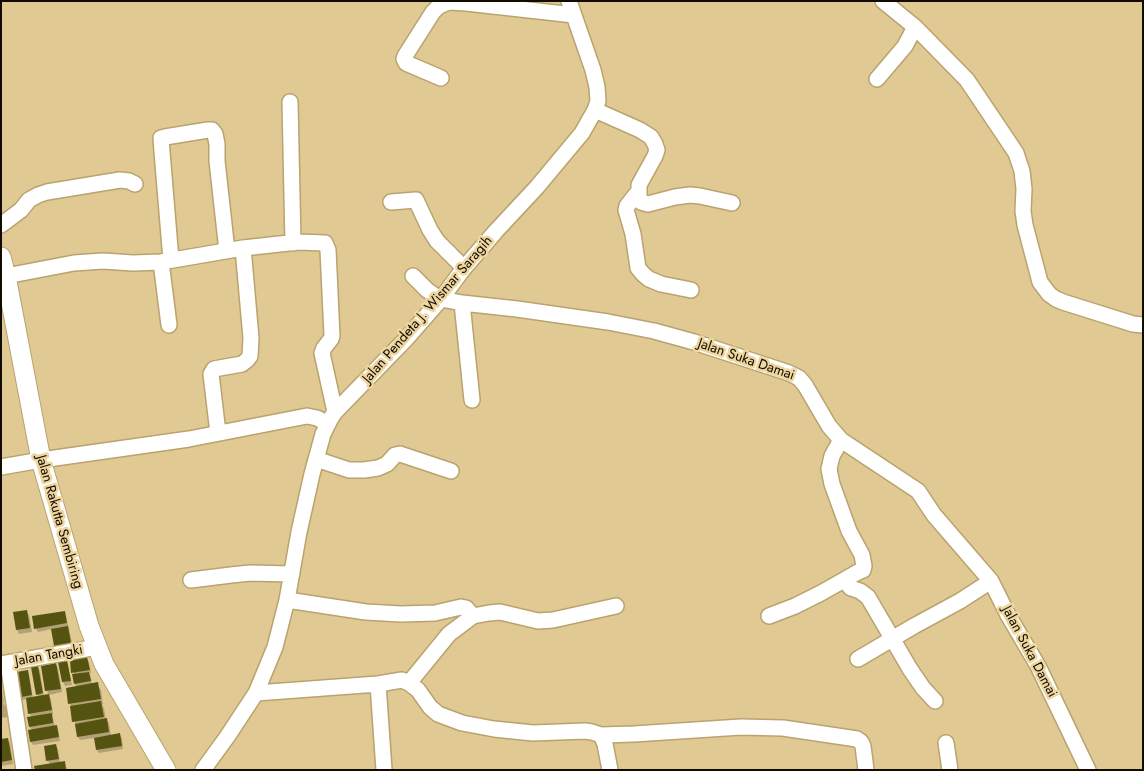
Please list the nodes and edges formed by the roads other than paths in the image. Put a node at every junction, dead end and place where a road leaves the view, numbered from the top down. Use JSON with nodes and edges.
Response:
{"nodes":[{"id":1,"x":882,"y":1,"type":"edge"},
{"id":2,"x":571,"y":8,"type":"edge"},
{"id":3,"x":915,"y":27,"type":"junction"},
{"id":4,"x":441,"y":78,"type":"dead end"},
{"id":5,"x":877,"y":79,"type":"dead end"},
{"id":6,"x":290,"y":102,"type":"dead end"},
{"id":7,"x":595,"y":110,"type":"junction"},
{"id":8,"x":135,"y":184,"type":"dead end"},
{"id":9,"x":638,"y":192,"type":"junction"},
{"id":10,"x":391,"y":202,"type":"dead end"},
{"id":11,"x":732,"y":202,"type":"dead end"},
{"id":12,"x":1,"y":225,"type":"edge"},
{"id":13,"x":293,"y":243,"type":"junction"},
{"id":14,"x":243,"y":248,"type":"junction"},
{"id":15,"x":227,"y":250,"type":"junction"},
{"id":16,"x":1,"y":257,"type":"edge"},
{"id":17,"x":166,"y":261,"type":"junction"},
{"id":18,"x":464,"y":268,"type":"junction"},
{"id":19,"x":6,"y":276,"type":"junction"},
{"id":20,"x":414,"y":276,"type":"dead end"},
{"id":21,"x":691,"y":290,"type":"dead end"},
{"id":22,"x":441,"y":299,"type":"junction"},
{"id":23,"x":462,"y":303,"type":"junction"},
{"id":24,"x":8,"y":322,"type":"edge"},
{"id":25,"x":169,"y":325,"type":"dead end"},
{"id":26,"x":1143,"y":325,"type":"edge"},
{"id":27,"x":472,"y":400,"type":"dead end"},
{"id":28,"x":331,"y":418,"type":"junction"},
{"id":29,"x":218,"y":433,"type":"junction"},
{"id":30,"x":841,"y":440,"type":"junction"},
{"id":31,"x":316,"y":459,"type":"junction"},
{"id":32,"x":41,"y":460,"type":"junction"},
{"id":33,"x":1,"y":467,"type":"edge"},
{"id":34,"x":452,"y":471,"type":"dead end"},
{"id":35,"x":292,"y":574,"type":"junction"},
{"id":36,"x":191,"y":580,"type":"dead end"},
{"id":37,"x":844,"y":580,"type":"junction"},
{"id":38,"x":991,"y":582,"type":"junction"},
{"id":39,"x":287,"y":600,"type":"junction"},
{"id":40,"x":616,"y":606,"type":"dead end"},
{"id":41,"x":435,"y":613,"type":"junction"},
{"id":42,"x":473,"y":616,"type":"junction"},
{"id":43,"x":770,"y":616,"type":"dead end"},
{"id":44,"x":892,"y":639,"type":"junction"},
{"id":45,"x":443,"y":640,"type":"junction"},
{"id":46,"x":97,"y":647,"type":"junction"},
{"id":47,"x":858,"y":659,"type":"dead end"},
{"id":48,"x":4,"y":663,"type":"edge"},
{"id":49,"x":409,"y":683,"type":"junction"},
{"id":50,"x":378,"y":684,"type":"junction"},
{"id":51,"x":256,"y":693,"type":"junction"},
{"id":52,"x":935,"y":701,"type":"dead end"},
{"id":53,"x":601,"y":735,"type":"junction"},
{"id":54,"x":946,"y":743,"type":"dead end"},
{"id":55,"x":24,"y":770,"type":"edge"},
{"id":56,"x":166,"y":770,"type":"edge"},
{"id":57,"x":203,"y":770,"type":"edge"},
{"id":58,"x":384,"y":770,"type":"edge"},
{"id":59,"x":610,"y":770,"type":"edge"},
{"id":60,"x":866,"y":770,"type":"edge"},
{"id":61,"x":950,"y":770,"type":"edge"},
{"id":62,"x":1088,"y":770,"type":"edge"}],
"edges":[{"from":1,"to":3,"type":"street"},
{"from":2,"to":4,"type":"street"},
{"from":2,"to":7,"type":"street","name":"Jalan Pendeta J. Wismar Saragih"},
{"from":3,"to":5,"type":"street"},
{"from":3,"to":26,"type":"street"},
{"from":6,"to":13,"type":"street"},
{"from":7,"to":9,"type":"street"},
{"from":7,"to":18,"type":"street","name":"Jalan Pendeta J. Wismar Saragih"},
{"from":8,"to":12,"type":"street"},
{"from":9,"to":11,"type":"street"},
{"from":9,"to":21,"type":"street"},
{"from":10,"to":18,"type":"street"},
{"from":13,"to":14,"type":"street"},
{"from":13,"to":28,"type":"street"},
{"from":14,"to":15,"type":"street"},
{"from":14,"to":29,"type":"street"},
{"from":15,"to":17,"type":"street"},
{"from":15,"to":17,"type":"street"},
{"from":16,"to":19,"type":"main road","name":"Jalan Rakutta Sembiring"},
{"from":17,"to":19,"type":"street"},
{"from":17,"to":25,"type":"street"},
{"from":18,"to":22,"type":"street","name":"Jalan Pendeta J. Wismar Saragih"},
{"from":19,"to":24,"type":"main road","name":"Jalan Rakutta Sembiring"},
{"from":20,"to":22,"type":"street"},
{"from":22,"to":23,"type":"street","name":"Jalan Suka Damai"},
{"from":22,"to":28,"type":"street","name":"Jalan Pendeta J. Wismar Saragih"},
{"from":23,"to":27,"type":"street"},
{"from":23,"to":30,"type":"street","name":"Jalan Suka Damai"},
{"from":24,"to":32,"type":"main road","name":"Jalan Rakutta Sembiring"},
{"from":28,"to":29,"type":"street"},
{"from":28,"to":31,"type":"street","name":"Jalan Pendeta J. Wismar Saragih"},
{"from":29,"to":32,"type":"street"},
{"from":30,"to":37,"type":"street"},
{"from":30,"to":38,"type":"street","name":"Jalan Suka Damai"},
{"from":31,"to":34,"type":"street"},
{"from":31,"to":35,"type":"street","name":"Jalan Pendeta J. Wismar Saragih"},
{"from":32,"to":33,"type":"street"},
{"from":32,"to":46,"type":"main road","name":"Jalan Rakutta Sembiring"},
{"from":35,"to":36,"type":"street"},
{"from":35,"to":39,"type":"street","name":"Jalan Pendeta J. Wismar Saragih"},
{"from":37,"to":43,"type":"street"},
{"from":37,"to":44,"type":"street"},
{"from":38,"to":44,"type":"street"},
{"from":38,"to":62,"type":"street","name":"Jalan Suka Damai"},
{"from":39,"to":41,"type":"street"},
{"from":39,"to":51,"type":"street","name":"Jalan Pendeta J. Wismar Saragih"},
{"from":40,"to":42,"type":"street"},
{"from":41,"to":42,"type":"street"},
{"from":41,"to":45,"type":"street"},
{"from":42,"to":45,"type":"street"},
{"from":44,"to":47,"type":"street"},
{"from":44,"to":52,"type":"street"},
{"from":45,"to":49,"type":"street"},
{"from":46,"to":48,"type":"street","name":"Jalan Tangki"},
{"from":46,"to":56,"type":"main road","name":"Jalan Rakutta Sembiring"},
{"from":48,"to":55,"type":"street"},
{"from":49,"to":50,"type":"street"},
{"from":49,"to":53,"type":"street"},
{"from":50,"to":51,"type":"street"},
{"from":50,"to":58,"type":"street"},
{"from":51,"to":57,"type":"street","name":"Jalan Pendeta J. Wismar Saragih"},
{"from":53,"to":59,"type":"street"},
{"from":53,"to":60,"type":"street"},
{"from":54,"to":61,"type":"street"}]}
